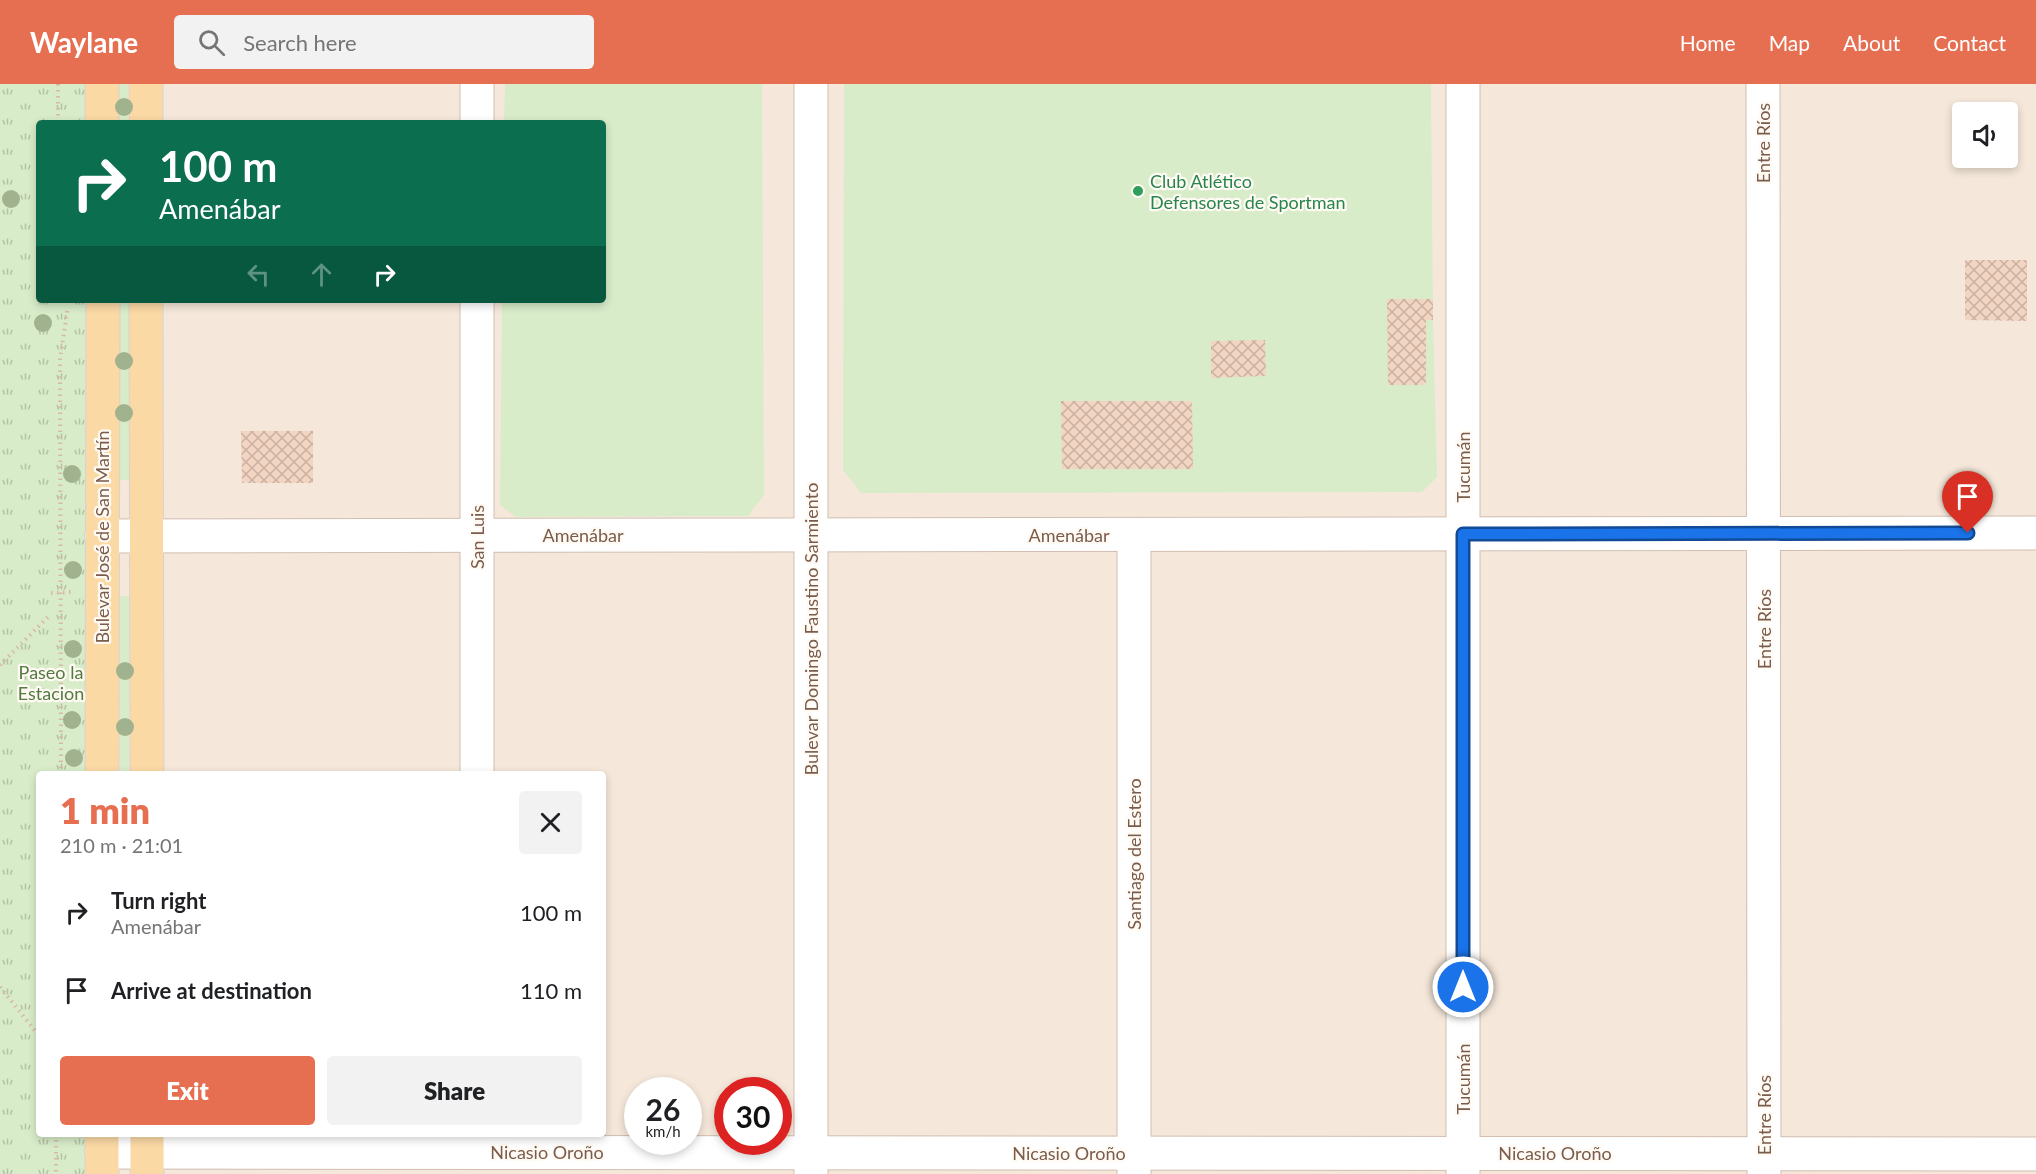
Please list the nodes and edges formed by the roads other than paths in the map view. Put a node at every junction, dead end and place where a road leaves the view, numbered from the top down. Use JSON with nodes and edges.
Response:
{"nodes":[{"id":1,"x":102,"y":84,"type":"edge"},
{"id":2,"x":146,"y":84,"type":"edge"},
{"id":3,"x":477,"y":84,"type":"edge"},
{"id":4,"x":811,"y":84,"type":"edge"},
{"id":5,"x":1463,"y":84,"type":"edge"},
{"id":6,"x":1763,"y":84,"type":"edge"},
{"id":7,"x":102,"y":120,"type":"edge"},
{"id":8,"x":146,"y":120,"type":"edge"},
{"id":9,"x":477,"y":120,"type":"edge"},
{"id":10,"x":102,"y":303,"type":"edge"},
{"id":11,"x":146,"y":303,"type":"edge"},
{"id":12,"x":477,"y":303,"type":"edge"},
{"id":13,"x":2036,"y":533,"type":"edge"},
{"id":14,"x":1463,"y":534,"type":"junction"},
{"id":15,"x":1764,"y":534,"type":"junction"},
{"id":16,"x":477,"y":535,"type":"junction"},
{"id":17,"x":811,"y":535,"type":"junction"},
{"id":18,"x":1134,"y":535,"type":"junction"},
{"id":19,"x":102,"y":536,"type":"junction"},
{"id":20,"x":147,"y":536,"type":"junction"},
{"id":21,"x":102,"y":771,"type":"edge"},
{"id":22,"x":147,"y":771,"type":"edge"},
{"id":23,"x":477,"y":771,"type":"edge"},
{"id":24,"x":102,"y":1153,"type":"edge"},
{"id":25,"x":147,"y":1153,"type":"edge"},
{"id":26,"x":477,"y":1153,"type":"edge"},
{"id":27,"x":2036,"y":1154,"type":"edge"},
{"id":28,"x":811,"y":1163,"type":"edge"},
{"id":29,"x":1134,"y":1164,"type":"edge"},
{"id":30,"x":1463,"y":1164,"type":"edge"},
{"id":31,"x":1764,"y":1164,"type":"edge"}],
"edges":[{"from":1,"to":7,"type":"main road"},
{"from":2,"to":8,"type":"main road"},
{"from":3,"to":9,"type":"street"},
{"from":4,"to":17,"type":"street","name":"Bulevar Domingo Faustino Sarmiento"},
{"from":5,"to":14,"type":"street","name":"Tucumán"},
{"from":6,"to":15,"type":"street","name":"Entre Ríos"},
{"from":10,"to":19,"type":"main road","name":"Bulevar José de San Martín"},
{"from":11,"to":20,"type":"main road"},
{"from":12,"to":16,"type":"street","name":"San Luis"},
{"from":13,"to":15,"type":"street","name":"Amenábar"},
{"from":14,"to":15,"type":"street","name":"Amenábar"},
{"from":14,"to":18,"type":"street","name":"Amenábar"},
{"from":14,"to":30,"type":"street","name":"Tucumán"},
{"from":15,"to":31,"type":"street","name":"Entre Ríos"},
{"from":16,"to":17,"type":"street","name":"Amenábar"},
{"from":16,"to":20,"type":"street","name":"Amenábar"},
{"from":16,"to":23,"type":"street","name":"San Luis"},
{"from":17,"to":18,"type":"street","name":"Amenábar"},
{"from":17,"to":28,"type":"street","name":"Bulevar Domingo Faustino Sarmiento"},
{"from":18,"to":29,"type":"street","name":"Santiago del Estero"},
{"from":19,"to":20,"type":"street","name":"Amenábar"},
{"from":19,"to":21,"type":"main road","name":"Bulevar José de San Martín"},
{"from":20,"to":22,"type":"main road"},
{"from":24,"to":25,"type":"street","name":"Nicasio Oroño"},
{"from":25,"to":26,"type":"street","name":"Nicasio Oroño"},
{"from":26,"to":28,"type":"street","name":"Nicasio Oroño"},
{"from":27,"to":31,"type":"street","name":"Nicasio Oroño"},
{"from":28,"to":29,"type":"street","name":"Nicasio Oroño"},
{"from":29,"to":30,"type":"street","name":"Nicasio Oroño"},
{"from":30,"to":31,"type":"street","name":"Nicasio Oroño"}]}
